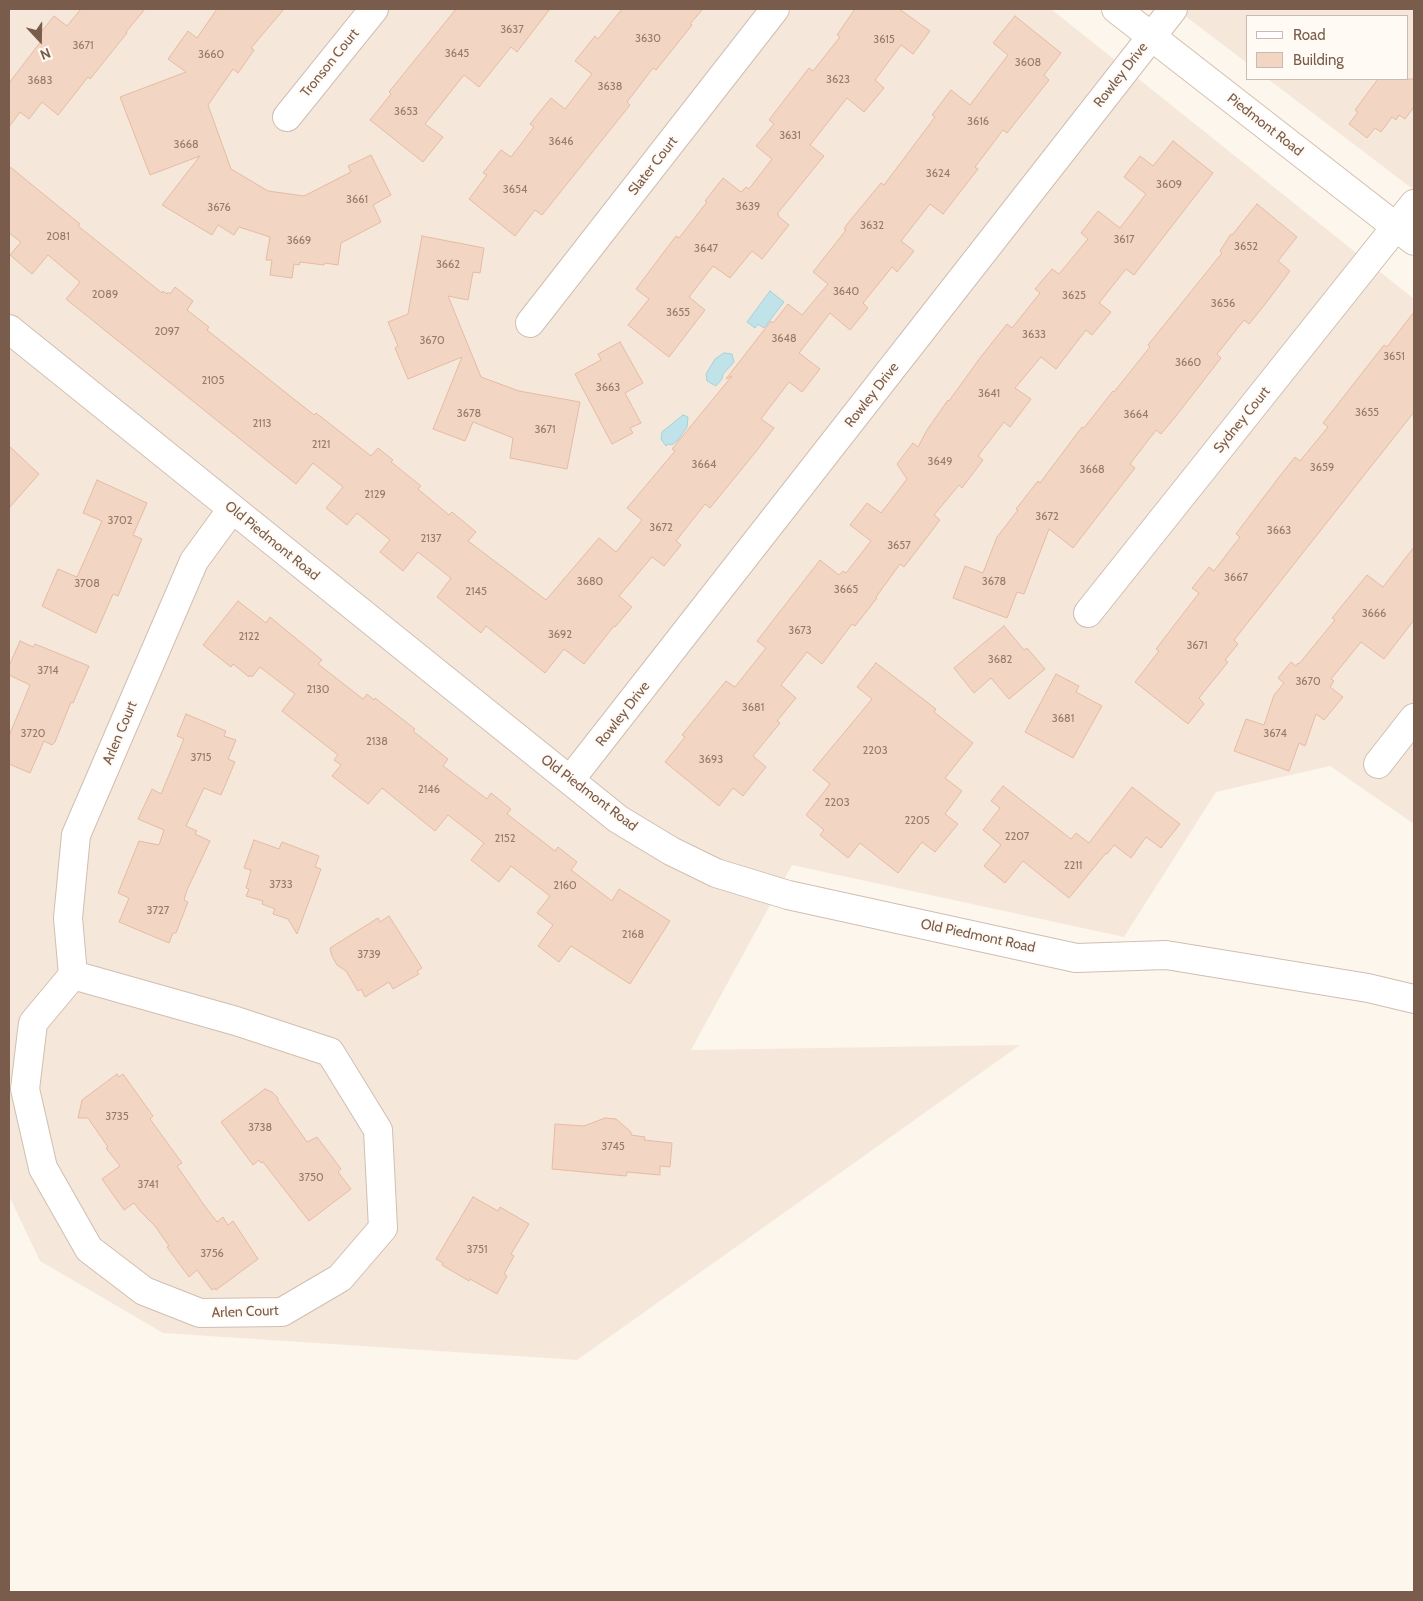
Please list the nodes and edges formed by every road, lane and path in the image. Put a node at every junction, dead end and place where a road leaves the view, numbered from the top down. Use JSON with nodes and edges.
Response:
{"nodes":[{"id":1,"x":374,"y":9,"type":"edge"},
{"id":2,"x":775,"y":9,"type":"edge"},
{"id":3,"x":1116,"y":9,"type":"edge"},
{"id":4,"x":1174,"y":9,"type":"edge"},
{"id":5,"x":1152,"y":37,"type":"junction"},
{"id":6,"x":287,"y":117,"type":"dead end"},
{"id":7,"x":1414,"y":204,"type":"edge"},
{"id":8,"x":1405,"y":234,"type":"edge"},
{"id":9,"x":530,"y":323,"type":"dead end"},
{"id":10,"x":9,"y":329,"type":"edge"},
{"id":11,"x":232,"y":509,"type":"junction"},
{"id":12,"x":1088,"y":612,"type":"dead end"},
{"id":13,"x":1414,"y":718,"type":"edge"},
{"id":14,"x":1378,"y":764,"type":"dead end"},
{"id":15,"x":570,"y":780,"type":"junction"},
{"id":16,"x":73,"y":975,"type":"junction"},
{"id":17,"x":1414,"y":999,"type":"edge"}],
"edges":[{"from":1,"to":6,"type":"street","name":"Tronson Court"},
{"from":2,"to":9,"type":"street","name":"Slater Court"},
{"from":3,"to":5,"type":"street","name":"Piedmont Road"},
{"from":4,"to":5,"type":"street","name":"Rowley Drive"},
{"from":5,"to":8,"type":"street","name":"Piedmont Road"},
{"from":5,"to":15,"type":"street","name":"Rowley Drive"},
{"from":7,"to":8,"type":"street","name":"Sydney Court"},
{"from":8,"to":12,"type":"street","name":"Sydney Court"},
{"from":10,"to":11,"type":"street","name":"Old Piedmont Road"},
{"from":11,"to":15,"type":"street","name":"Old Piedmont Road"},
{"from":11,"to":16,"type":"street","name":"Arlen Court"},
{"from":13,"to":14,"type":"street"},
{"from":15,"to":17,"type":"street","name":"Old Piedmont Road"},
{"from":16,"to":16,"type":"street","name":"Arlen Court"}]}
